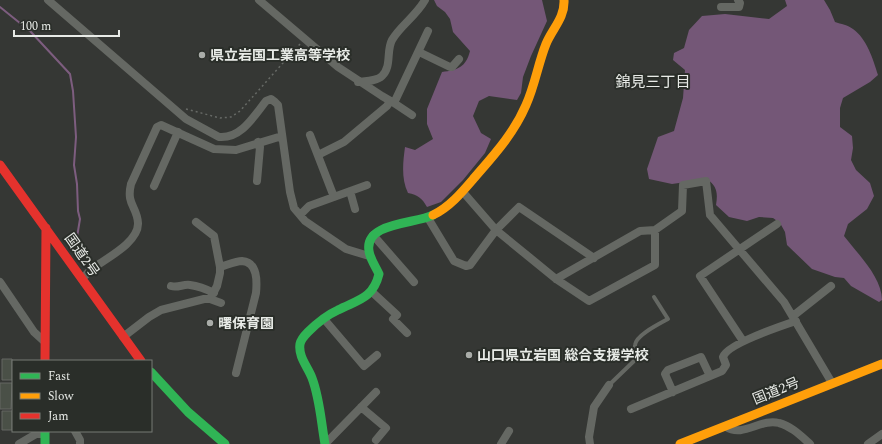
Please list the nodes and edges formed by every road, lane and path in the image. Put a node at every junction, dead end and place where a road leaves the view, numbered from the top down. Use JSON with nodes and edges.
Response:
{"nodes":[{"id":1,"x":48,"y":0,"type":"edge"},
{"id":2,"x":259,"y":0,"type":"edge"},
{"id":3,"x":426,"y":0,"type":"edge"},
{"id":4,"x":564,"y":0,"type":"edge"},
{"id":5,"x":738,"y":0,"type":"edge"},
{"id":6,"x":721,"y":7,"type":"dead end"},
{"id":7,"x":428,"y":31,"type":"dead end"},
{"id":8,"x":304,"y":39,"type":"junction"},
{"id":9,"x":419,"y":52,"type":"junction"},
{"id":10,"x":459,"y":59,"type":"dead end"},
{"id":11,"x":358,"y":82,"type":"junction"},
{"id":12,"x":392,"y":102,"type":"junction"},
{"id":13,"x":184,"y":108,"type":"dead end"},
{"id":14,"x":412,"y":114,"type":"dead end"},
{"id":15,"x":178,"y":132,"type":"junction"},
{"id":16,"x":310,"y":135,"type":"dead end"},
{"id":17,"x":282,"y":136,"type":"junction"},
{"id":18,"x":258,"y":142,"type":"junction"},
{"id":19,"x":318,"y":155,"type":"junction"},
{"id":20,"x":0,"y":165,"type":"edge"},
{"id":21,"x":257,"y":181,"type":"dead end"},
{"id":22,"x":367,"y":185,"type":"dead end"},
{"id":23,"x":154,"y":186,"type":"dead end"},
{"id":24,"x":350,"y":192,"type":"junction"},
{"id":25,"x":463,"y":192,"type":"junction"},
{"id":26,"x":334,"y":197,"type":"junction"},
{"id":27,"x":355,"y":209,"type":"dead end"},
{"id":28,"x":300,"y":215,"type":"junction"},
{"id":29,"x":428,"y":218,"type":"junction"},
{"id":30,"x":196,"y":222,"type":"dead end"},
{"id":31,"x":777,"y":224,"type":"dead end"},
{"id":32,"x":46,"y":228,"type":"junction"},
{"id":33,"x":496,"y":230,"type":"junction"},
{"id":34,"x":655,"y":230,"type":"junction"},
{"id":35,"x":373,"y":236,"type":"junction"},
{"id":36,"x":739,"y":249,"type":"junction"},
{"id":37,"x":369,"y":256,"type":"junction"},
{"id":38,"x":594,"y":258,"type":"junction"},
{"id":39,"x":220,"y":267,"type":"junction"},
{"id":40,"x":82,"y":279,"type":"junction"},
{"id":41,"x":556,"y":279,"type":"junction"},
{"id":42,"x":0,"y":282,"type":"edge"},
{"id":43,"x":414,"y":282,"type":"dead end"},
{"id":44,"x":171,"y":286,"type":"dead end"},
{"id":45,"x":831,"y":286,"type":"dead end"},
{"id":46,"x":371,"y":291,"type":"junction"},
{"id":47,"x":212,"y":296,"type":"junction"},
{"id":48,"x":654,"y":297,"type":"dead end"},
{"id":49,"x":221,"y":303,"type":"dead end"},
{"id":50,"x":795,"y":318,"type":"junction"},
{"id":51,"x":324,"y":319,"type":"junction"},
{"id":52,"x":407,"y":333,"type":"dead end"},
{"id":53,"x":123,"y":337,"type":"junction"},
{"id":54,"x":743,"y":341,"type":"junction"},
{"id":55,"x":45,"y":342,"type":"junction"},
{"id":56,"x":377,"y":354,"type":"dead end"},
{"id":57,"x":45,"y":360,"type":"edge"},
{"id":58,"x":140,"y":360,"type":"edge"},
{"id":59,"x":882,"y":364,"type":"edge"},
{"id":60,"x":152,"y":373,"type":"edge"},
{"id":61,"x":236,"y":373,"type":"dead end"},
{"id":62,"x":710,"y":376,"type":"junction"},
{"id":63,"x":152,"y":383,"type":"edge"},
{"id":64,"x":832,"y":383,"type":"junction"},
{"id":65,"x":162,"y":386,"type":"junction"},
{"id":66,"x":608,"y":386,"type":"joint"},
{"id":67,"x":376,"y":392,"type":"dead end"},
{"id":68,"x":673,"y":392,"type":"junction"},
{"id":69,"x":361,"y":407,"type":"junction"},
{"id":70,"x":631,"y":409,"type":"dead end"},
{"id":71,"x":725,"y":426,"type":"junction"},
{"id":72,"x":509,"y":431,"type":"dead end"},
{"id":73,"x":45,"y":432,"type":"edge"},
{"id":74,"x":76,"y":432,"type":"edge"},
{"id":75,"x":882,"y":434,"type":"edge"},
{"id":76,"x":376,"y":440,"type":"dead end"},
{"id":77,"x":19,"y":444,"type":"edge"},
{"id":78,"x":45,"y":444,"type":"edge"},
{"id":79,"x":80,"y":444,"type":"edge"},
{"id":80,"x":225,"y":444,"type":"edge"},
{"id":81,"x":326,"y":444,"type":"edge"},
{"id":82,"x":501,"y":444,"type":"edge"},
{"id":83,"x":590,"y":444,"type":"edge"},
{"id":84,"x":680,"y":444,"type":"edge"},
{"id":85,"x":810,"y":444,"type":"edge"},
{"id":86,"x":868,"y":444,"type":"edge"}],
"edges":[{"from":1,"to":17,"type":"street"},
{"from":2,"to":8,"type":"street"},
{"from":3,"to":11,"type":"street"},
{"from":4,"to":25,"type":"main road"},
{"from":5,"to":6,"type":"street"},
{"from":7,"to":9,"type":"street"},
{"from":8,"to":11,"type":"street"},
{"from":8,"to":13,"type":"path"},
{"from":9,"to":10,"type":"street"},
{"from":9,"to":12,"type":"street"},
{"from":11,"to":12,"type":"street"},
{"from":12,"to":14,"type":"street"},
{"from":12,"to":19,"type":"street"},
{"from":15,"to":18,"type":"street"},
{"from":15,"to":23,"type":"street"},
{"from":15,"to":40,"type":"street"},
{"from":16,"to":19,"type":"street"},
{"from":17,"to":18,"type":"street"},
{"from":17,"to":28,"type":"street"},
{"from":18,"to":21,"type":"street"},
{"from":19,"to":26,"type":"street"},
{"from":20,"to":32,"type":"main road","name":"国道2号"},
{"from":22,"to":24,"type":"street"},
{"from":24,"to":26,"type":"street"},
{"from":24,"to":27,"type":"street"},
{"from":25,"to":29,"type":"main road"},
{"from":25,"to":33,"type":"street"},
{"from":26,"to":28,"type":"street"},
{"from":28,"to":37,"type":"street"},
{"from":29,"to":33,"type":"street"},
{"from":29,"to":35,"type":"main road"},
{"from":30,"to":39,"type":"street"},
{"from":31,"to":36,"type":"street"},
{"from":32,"to":40,"type":"main road","name":"国道2号"},
{"from":32,"to":55,"type":"main road"},
{"from":33,"to":38,"type":"street"},
{"from":33,"to":41,"type":"street"},
{"from":34,"to":36,"type":"street"},
{"from":34,"to":38,"type":"street"},
{"from":34,"to":41,"type":"street"},
{"from":35,"to":37,"type":"main road"},
{"from":35,"to":43,"type":"street"},
{"from":36,"to":50,"type":"street"},
{"from":36,"to":54,"type":"street"},
{"from":37,"to":46,"type":"main road"},
{"from":38,"to":41,"type":"street"},
{"from":39,"to":47,"type":"street"},
{"from":39,"to":61,"type":"street"},
{"from":40,"to":53,"type":"main road","name":"国道2号"},
{"from":42,"to":55,"type":"street"},
{"from":44,"to":47,"type":"street"},
{"from":45,"to":50,"type":"street"},
{"from":46,"to":51,"type":"main road"},
{"from":46,"to":52,"type":"street"},
{"from":47,"to":49,"type":"street"},
{"from":47,"to":53,"type":"street"},
{"from":48,"to":66,"type":"lane"},
{"from":50,"to":54,"type":"street"},
{"from":50,"to":64,"type":"street"},
{"from":51,"to":56,"type":"street"},
{"from":51,"to":81,"type":"main road"},
{"from":53,"to":58,"type":"main road","name":"国道2号"},
{"from":54,"to":62,"type":"street"},
{"from":55,"to":57,"type":"main road"},
{"from":59,"to":64,"type":"main road","name":"国道2号"},
{"from":60,"to":65,"type":"main road"},
{"from":62,"to":68,"type":"street"},
{"from":62,"to":68,"type":"street"},
{"from":63,"to":65,"type":"street"},
{"from":64,"to":71,"type":"main road","name":"国道2号"},
{"from":65,"to":80,"type":"main road"},
{"from":66,"to":83,"type":"street"},
{"from":67,"to":69,"type":"street"},
{"from":68,"to":70,"type":"street"},
{"from":69,"to":76,"type":"street"},
{"from":69,"to":81,"type":"street"},
{"from":71,"to":84,"type":"main road","name":"国道2号"},
{"from":71,"to":85,"type":"street"},
{"from":72,"to":82,"type":"street"},
{"from":73,"to":77,"type":"street"},
{"from":73,"to":78,"type":"main road"},
{"from":74,"to":79,"type":"street"},
{"from":75,"to":86,"type":"street"}]}
